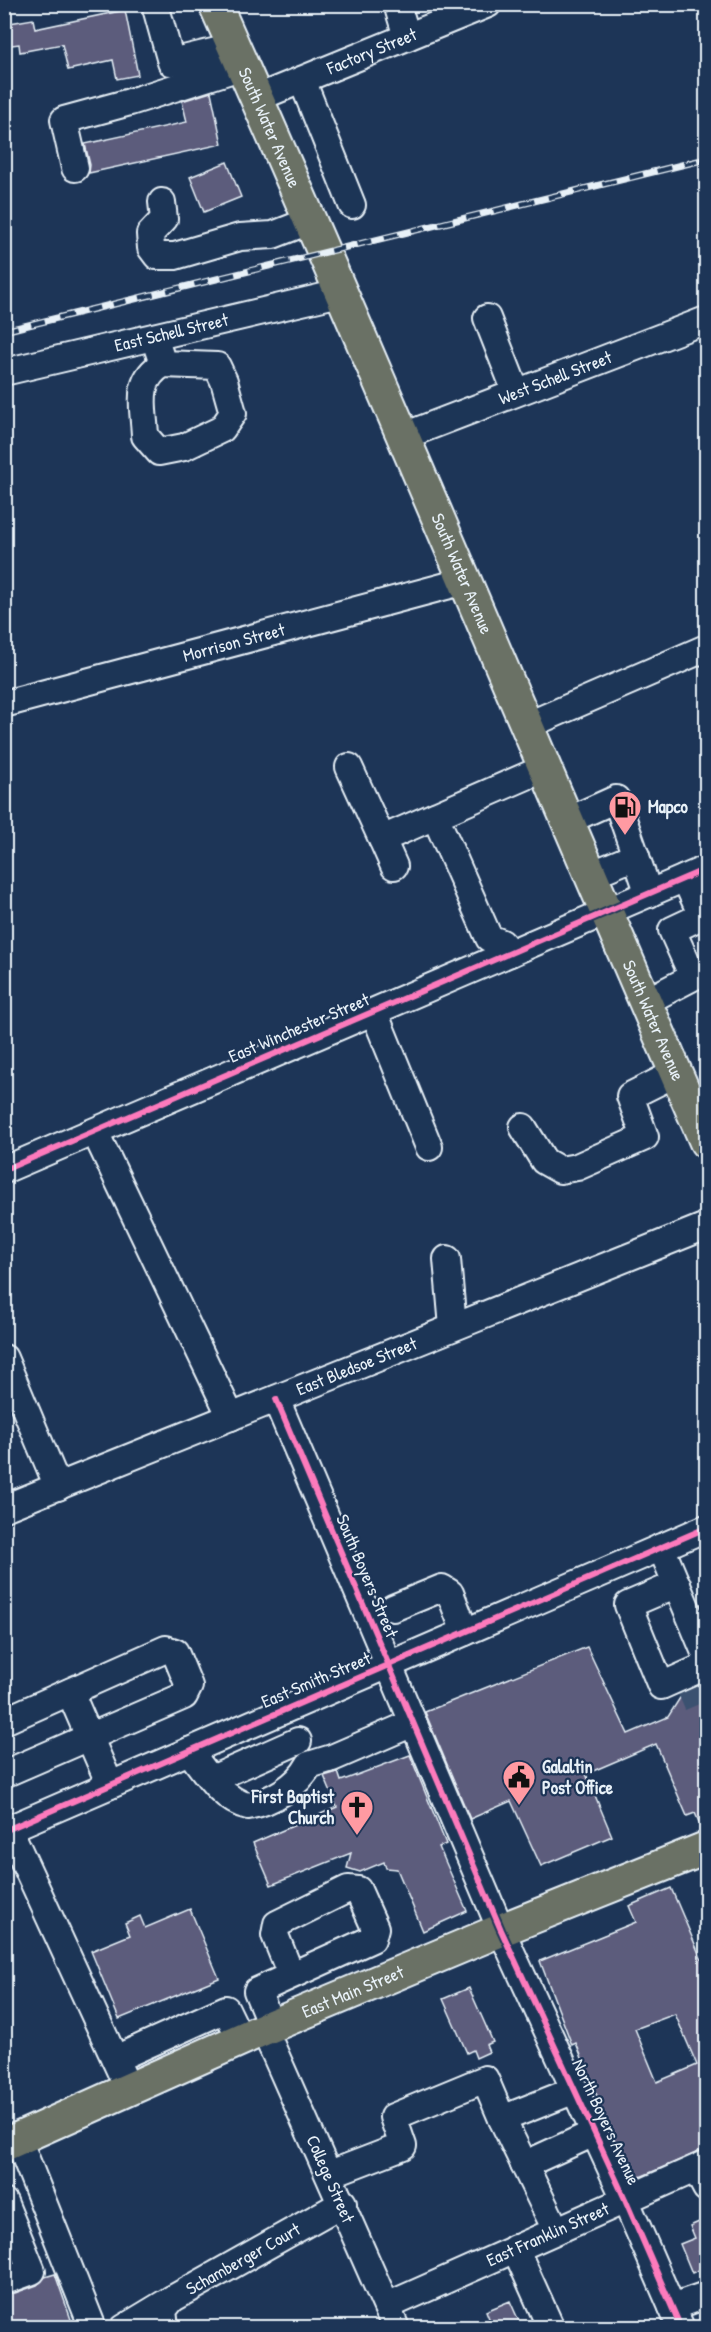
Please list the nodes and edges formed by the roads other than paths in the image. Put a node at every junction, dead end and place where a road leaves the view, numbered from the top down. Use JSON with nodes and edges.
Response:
{"nodes":[{"id":1,"x":155,"y":4,"type":"edge"},
{"id":2,"x":215,"y":4,"type":"edge"},
{"id":3,"x":397,"y":4,"type":"edge"},
{"id":4,"x":415,"y":4,"type":"edge"},
{"id":5,"x":488,"y":4,"type":"edge"},
{"id":6,"x":416,"y":34,"type":"junction"},
{"id":7,"x":226,"y":60,"type":"junction"},
{"id":8,"x":302,"y":80,"type":"junction"},
{"id":9,"x":257,"y":98,"type":"junction"},
{"id":10,"x":75,"y":168,"type":"dead end"},
{"id":11,"x":162,"y":202,"type":"dead end"},
{"id":12,"x":352,"y":205,"type":"dead end"},
{"id":13,"x":309,"y":221,"type":"junction"},
{"id":14,"x":340,"y":293,"type":"junction"},
{"id":15,"x":487,"y":318,"type":"dead end"},
{"id":16,"x":706,"y":320,"type":"edge"},
{"id":17,"x":154,"y":337,"type":"junction"},
{"id":18,"x":163,"y":364,"type":"dead end"},
{"id":19,"x":4,"y":372,"type":"edge"},
{"id":20,"x":516,"y":392,"type":"junction"},
{"id":21,"x":404,"y":436,"type":"junction"},
{"id":22,"x":465,"y":581,"type":"junction"},
{"id":23,"x":706,"y":648,"type":"edge"},
{"id":24,"x":4,"y":704,"type":"edge"},
{"id":25,"x":526,"y":726,"type":"junction"},
{"id":26,"x":349,"y":767,"type":"dead end"},
{"id":27,"x":544,"y":768,"type":"junction"},
{"id":28,"x":435,"y":816,"type":"junction"},
{"id":29,"x":567,"y":821,"type":"junction"},
{"id":30,"x":382,"y":838,"type":"junction"},
{"id":31,"x":636,"y":856,"type":"junction"},
{"id":32,"x":394,"y":866,"type":"dead end"},
{"id":33,"x":696,"y":873,"type":"edge"},
{"id":34,"x":590,"y":875,"type":"junction"},
{"id":35,"x":649,"y":894,"type":"junction"},
{"id":36,"x":606,"y":912,"type":"junction"},
{"id":37,"x":704,"y":915,"type":"edge"},
{"id":38,"x":496,"y":951,"type":"junction"},
{"id":39,"x":645,"y":1002,"type":"junction"},
{"id":40,"x":374,"y":1012,"type":"junction"},
{"id":41,"x":676,"y":1073,"type":"junction"},
{"id":42,"x":523,"y":1127,"type":"dead end"},
{"id":43,"x":95,"y":1132,"type":"junction"},
{"id":44,"x":706,"y":1142,"type":"edge"},
{"id":45,"x":429,"y":1147,"type":"dead end"},
{"id":46,"x":4,"y":1170,"type":"edge"},
{"id":47,"x":706,"y":1226,"type":"edge"},
{"id":48,"x":447,"y":1259,"type":"dead end"},
{"id":49,"x":453,"y":1327,"type":"junction"},
{"id":50,"x":4,"y":1358,"type":"edge"},
{"id":51,"x":276,"y":1399,"type":"junction"},
{"id":52,"x":231,"y":1417,"type":"junction"},
{"id":53,"x":58,"y":1486,"type":"junction"},
{"id":54,"x":4,"y":1508,"type":"edge"},
{"id":55,"x":706,"y":1528,"type":"edge"},
{"id":56,"x":662,"y":1547,"type":"junction"},
{"id":57,"x":677,"y":1584,"type":"junction"},
{"id":58,"x":393,"y":1608,"type":"dead end"},
{"id":59,"x":465,"y":1632,"type":"junction"},
{"id":60,"x":706,"y":1655,"type":"edge"},
{"id":61,"x":388,"y":1665,"type":"junction"},
{"id":62,"x":706,"y":1666,"type":"edge"},
{"id":63,"x":70,"y":1692,"type":"junction"},
{"id":64,"x":285,"y":1710,"type":"junction"},
{"id":65,"x":4,"y":1721,"type":"edge"},
{"id":66,"x":413,"y":1723,"type":"junction"},
{"id":67,"x":90,"y":1738,"type":"junction"},
{"id":68,"x":298,"y":1741,"type":"junction"},
{"id":69,"x":189,"y":1751,"type":"junction"},
{"id":70,"x":309,"y":1765,"type":"junction"},
{"id":71,"x":4,"y":1774,"type":"edge"},
{"id":72,"x":212,"y":1779,"type":"junction"},
{"id":73,"x":110,"y":1785,"type":"junction"},
{"id":74,"x":7,"y":1830,"type":"edge"},
{"id":75,"x":705,"y":1853,"type":"edge"},
{"id":76,"x":501,"y":1930,"type":"junction"},
{"id":77,"x":291,"y":1975,"type":"dead end"},
{"id":78,"x":259,"y":2032,"type":"junction"},
{"id":79,"x":115,"y":2059,"type":"junction"},
{"id":80,"x":129,"y":2090,"type":"junction"},
{"id":81,"x":575,"y":2090,"type":"junction"},
{"id":82,"x":502,"y":2119,"type":"junction"},
{"id":83,"x":594,"y":2133,"type":"junction"},
{"id":84,"x":11,"y":2142,"type":"edge"},
{"id":85,"x":524,"y":2165,"type":"junction"},
{"id":86,"x":703,"y":2174,"type":"edge"},
{"id":87,"x":330,"y":2175,"type":"junction"},
{"id":88,"x":625,"y":2199,"type":"junction"},
{"id":89,"x":4,"y":2202,"type":"edge"},
{"id":90,"x":343,"y":2203,"type":"junction"},
{"id":91,"x":556,"y":2230,"type":"junction"},
{"id":92,"x":515,"y":2248,"type":"junction"},
{"id":93,"x":10,"y":2279,"type":"dead end"},
{"id":94,"x":706,"y":2295,"type":"edge"},
{"id":95,"x":172,"y":2299,"type":"junction"},
{"id":96,"x":392,"y":2317,"type":"edge"},
{"id":97,"x":676,"y":2318,"type":"edge"},
{"id":98,"x":93,"y":2328,"type":"edge"},
{"id":99,"x":124,"y":2328,"type":"edge"},
{"id":100,"x":165,"y":2328,"type":"edge"},
{"id":101,"x":550,"y":2328,"type":"edge"}],
"edges":[{"from":1,"to":7,"type":"street"},
{"from":2,"to":7,"type":"main road","name":"South Water Avenue"},
{"from":3,"to":6,"type":"street"},
{"from":4,"to":6,"type":"street"},
{"from":5,"to":6,"type":"street","name":"Factory Street"},
{"from":6,"to":8,"type":"street","name":"Factory Street"},
{"from":7,"to":9,"type":"main road","name":"South Water Avenue"},
{"from":7,"to":10,"type":"street"},
{"from":8,"to":9,"type":"street","name":"Factory Street"},
{"from":8,"to":12,"type":"street"},
{"from":9,"to":13,"type":"main road","name":"South Water Avenue"},
{"from":11,"to":13,"type":"street"},
{"from":13,"to":14,"type":"main road","name":"South Water Avenue"},
{"from":14,"to":17,"type":"street","name":"East Schell Street"},
{"from":14,"to":21,"type":"main road","name":"South Water Avenue"},
{"from":15,"to":20,"type":"street"},
{"from":16,"to":20,"type":"street","name":"West Schell Street"},
{"from":17,"to":18,"type":"street"},
{"from":17,"to":19,"type":"street","name":"East Schell Street"},
{"from":20,"to":21,"type":"street","name":"West Schell Street"},
{"from":21,"to":22,"type":"main road","name":"South Water Avenue"},
{"from":22,"to":24,"type":"street","name":"Morrison Street"},
{"from":22,"to":25,"type":"main road","name":"South Water Avenue"},
{"from":23,"to":25,"type":"street"},
{"from":25,"to":27,"type":"main road","name":"South Water Avenue"},
{"from":26,"to":30,"type":"street"},
{"from":27,"to":28,"type":"street"},
{"from":27,"to":29,"type":"main road","name":"South Water Avenue"},
{"from":28,"to":30,"type":"street"},
{"from":28,"to":38,"type":"street"},
{"from":29,"to":31,"type":"street"},
{"from":29,"to":34,"type":"main road","name":"South Water Avenue"},
{"from":30,"to":32,"type":"street"},
{"from":31,"to":34,"type":"street"},
{"from":31,"to":35,"type":"street"},
{"from":33,"to":35,"type":"street","name":"East Winchester Street"},
{"from":33,"to":37,"type":"street"},
{"from":34,"to":36,"type":"main road","name":"South Water Avenue"},
{"from":35,"to":36,"type":"street","name":"East Winchester Street"},
{"from":36,"to":38,"type":"street","name":"East Winchester Street"},
{"from":36,"to":39,"type":"main road","name":"South Water Avenue"},
{"from":37,"to":39,"type":"street"},
{"from":38,"to":40,"type":"street","name":"East Winchester Street"},
{"from":39,"to":41,"type":"main road","name":"South Water Avenue"},
{"from":40,"to":43,"type":"street","name":"East Winchester Street"},
{"from":40,"to":45,"type":"street"},
{"from":41,"to":42,"type":"street"},
{"from":41,"to":44,"type":"main road","name":"South Water Avenue"},
{"from":43,"to":46,"type":"street","name":"East Winchester Street"},
{"from":43,"to":52,"type":"street"},
{"from":47,"to":49,"type":"street","name":"East Bledsoe Street"},
{"from":48,"to":49,"type":"street"},
{"from":49,"to":51,"type":"street","name":"East Bledsoe Street"},
{"from":50,"to":53,"type":"street"},
{"from":51,"to":52,"type":"street","name":"East Bledsoe Street"},
{"from":51,"to":61,"type":"street","name":"South Boyers Street"},
{"from":52,"to":53,"type":"street","name":"East Bledsoe Street"},
{"from":53,"to":54,"type":"street","name":"East Bledsoe Street"},
{"from":55,"to":56,"type":"street","name":"East Smith Street"},
{"from":56,"to":57,"type":"street"},
{"from":56,"to":59,"type":"street","name":"East Smith Street"},
{"from":57,"to":60,"type":"street"},
{"from":57,"to":62,"type":"street"},
{"from":58,"to":59,"type":"street"},
{"from":59,"to":61,"type":"street","name":"East Smith Street"},
{"from":61,"to":64,"type":"street","name":"East Smith Street"},
{"from":61,"to":66,"type":"street","name":"South Boyers Street"},
{"from":63,"to":65,"type":"street"},
{"from":63,"to":67,"type":"street"},
{"from":63,"to":67,"type":"street"},
{"from":64,"to":68,"type":"street"},
{"from":64,"to":69,"type":"street","name":"East Smith Street"},
{"from":66,"to":70,"type":"street"},
{"from":66,"to":76,"type":"street","name":"South Boyers Street"},
{"from":67,"to":71,"type":"street"},
{"from":67,"to":73,"type":"street"},
{"from":68,"to":70,"type":"street"},
{"from":68,"to":72,"type":"street"},
{"from":69,"to":72,"type":"street"},
{"from":69,"to":73,"type":"street","name":"East Smith Street"},
{"from":70,"to":72,"type":"street"},
{"from":73,"to":74,"type":"street","name":"East Smith Street"},
{"from":74,"to":79,"type":"street"},
{"from":75,"to":76,"type":"main road","name":"East Main Street"},
{"from":76,"to":78,"type":"main road","name":"East Main Street"},
{"from":76,"to":81,"type":"street","name":"North Boyers Avenue"},
{"from":77,"to":78,"type":"street"},
{"from":78,"to":79,"type":"street"},
{"from":78,"to":80,"type":"main road","name":"East Main Street"},
{"from":78,"to":87,"type":"street","name":"College Street"},
{"from":79,"to":80,"type":"street"},
{"from":80,"to":84,"type":"main road","name":"East Main Street"},
{"from":81,"to":82,"type":"street"},
{"from":81,"to":83,"type":"street","name":"North Boyers Avenue"},
{"from":82,"to":85,"type":"street"},
{"from":82,"to":87,"type":"street"},
{"from":83,"to":85,"type":"street"},
{"from":83,"to":88,"type":"street","name":"North Boyers Avenue"},
{"from":84,"to":98,"type":"street"},
{"from":85,"to":91,"type":"street"},
{"from":86,"to":88,"type":"street","name":"East Franklin Street"},
{"from":87,"to":90,"type":"street","name":"College Street"},
{"from":88,"to":91,"type":"street","name":"East Franklin Street"},
{"from":88,"to":97,"type":"street","name":"North Boyers Avenue"},
{"from":89,"to":93,"type":"street"},
{"from":90,"to":95,"type":"street","name":"Schamberger Court"},
{"from":90,"to":96,"type":"street","name":"College Street"},
{"from":91,"to":92,"type":"street","name":"East Franklin Street"},
{"from":92,"to":96,"type":"street","name":"East Franklin Street"},
{"from":92,"to":101,"type":"street"},
{"from":94,"to":97,"type":"street"},
{"from":95,"to":99,"type":"street"},
{"from":95,"to":100,"type":"street","name":"Schamberger Court"}]}
